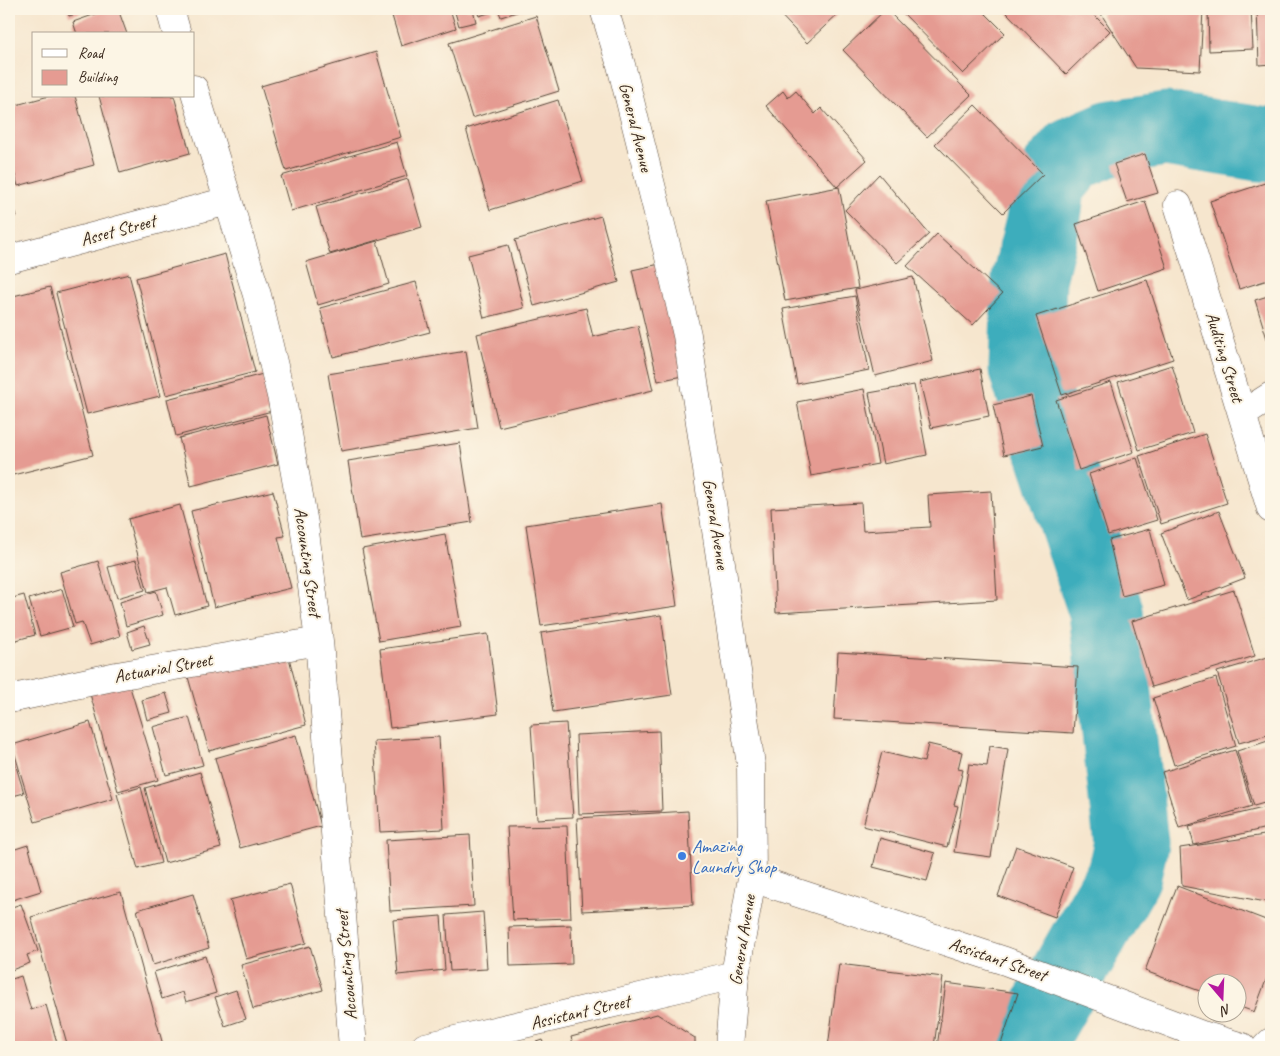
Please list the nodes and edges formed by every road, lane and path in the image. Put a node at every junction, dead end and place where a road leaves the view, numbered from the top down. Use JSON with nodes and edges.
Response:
{"nodes":[{"id":1,"x":170,"y":9,"type":"edge"},
{"id":2,"x":604,"y":9,"type":"edge"},
{"id":3,"x":176,"y":32,"type":"edge"},
{"id":4,"x":195,"y":92,"type":"edge"},
{"id":5,"x":228,"y":201,"type":"junction"},
{"id":6,"x":1178,"y":205,"type":"dead end"},
{"id":7,"x":9,"y":259,"type":"edge"},
{"id":8,"x":1271,"y":396,"type":"edge"},
{"id":9,"x":1242,"y":414,"type":"junction"},
{"id":10,"x":1271,"y":509,"type":"edge"},
{"id":11,"x":319,"y":642,"type":"junction"},
{"id":12,"x":9,"y":699,"type":"edge"},
{"id":13,"x":752,"y":878,"type":"junction"},
{"id":14,"x":735,"y":975,"type":"junction"},
{"id":15,"x":1271,"y":1042,"type":"edge"},
{"id":16,"x":353,"y":1047,"type":"edge"},
{"id":17,"x":425,"y":1047,"type":"edge"},
{"id":18,"x":729,"y":1047,"type":"edge"},
{"id":19,"x":1242,"y":1047,"type":"edge"},
{"id":20,"x":1266,"y":1047,"type":"edge"}],
"edges":[{"from":1,"to":3,"type":"street"},
{"from":2,"to":13,"type":"street","name":"General Avenue"},
{"from":4,"to":5,"type":"street","name":"Accounting Street"},
{"from":5,"to":7,"type":"street","name":"Asset Street"},
{"from":5,"to":11,"type":"street","name":"Accounting Street"},
{"from":6,"to":9,"type":"street","name":"Auditing Street"},
{"from":8,"to":9,"type":"street"},
{"from":9,"to":10,"type":"street","name":"Auditing Street"},
{"from":11,"to":12,"type":"street","name":"Actuarial Street"},
{"from":11,"to":16,"type":"street","name":"Accounting Street"},
{"from":13,"to":14,"type":"street","name":"General Avenue"},
{"from":13,"to":19,"type":"street","name":"Assistant Street"},
{"from":14,"to":17,"type":"street","name":"Assistant Street"},
{"from":14,"to":18,"type":"street","name":"General Avenue"},
{"from":15,"to":20,"type":"street"}]}
